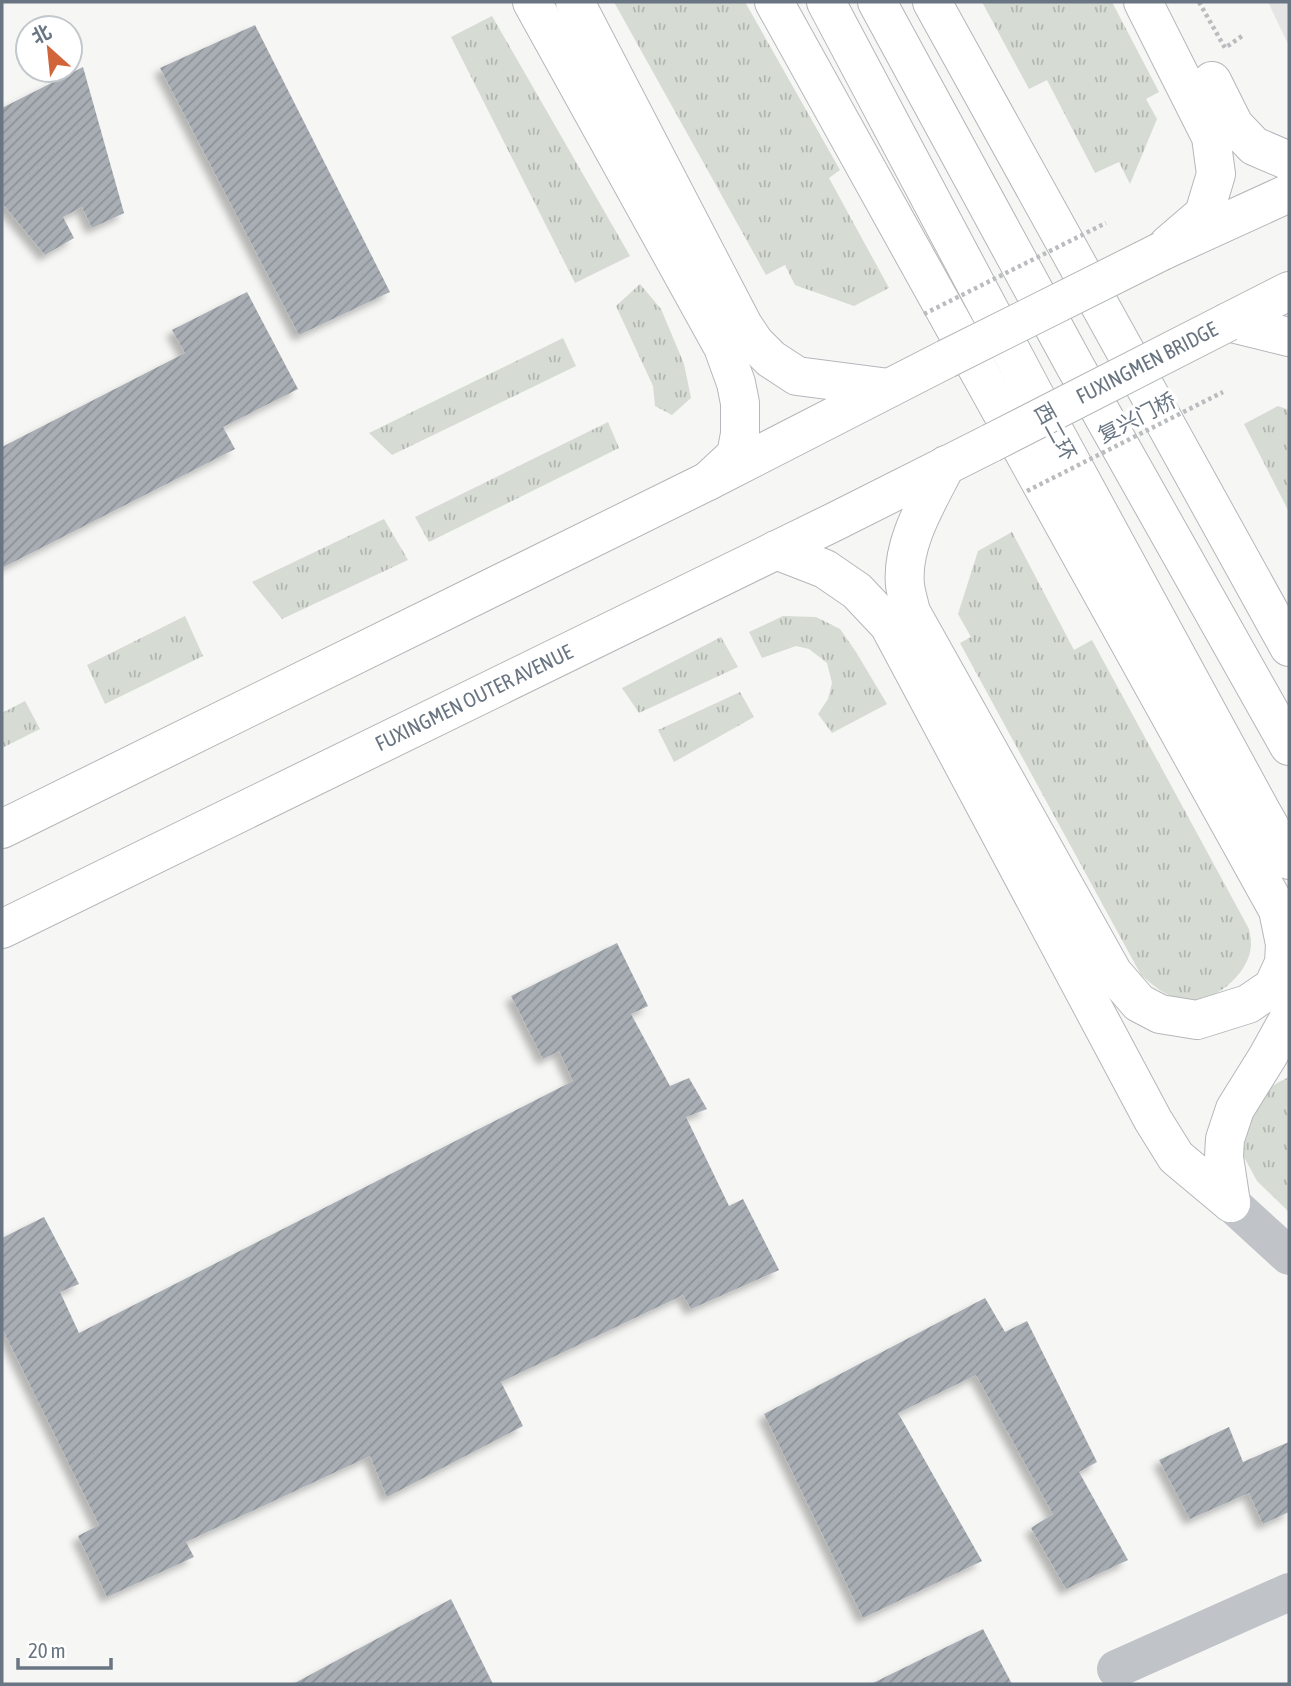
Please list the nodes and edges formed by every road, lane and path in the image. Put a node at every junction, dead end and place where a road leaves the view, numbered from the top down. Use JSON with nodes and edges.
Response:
{"nodes":[{"id":1,"x":532,"y":2,"type":"edge"},
{"id":2,"x":575,"y":2,"type":"edge"},
{"id":3,"x":774,"y":2,"type":"edge"},
{"id":4,"x":826,"y":2,"type":"edge"},
{"id":5,"x":877,"y":2,"type":"edge"},
{"id":6,"x":932,"y":2,"type":"edge"},
{"id":7,"x":1143,"y":2,"type":"edge"},
{"id":8,"x":1173,"y":2,"type":"edge"},
{"id":9,"x":1199,"y":2,"type":"edge"},
{"id":10,"x":1242,"y":36,"type":"dead end"},
{"id":11,"x":1289,"y":161,"type":"edge"},
{"id":12,"x":1289,"y":193,"type":"edge"},
{"id":13,"x":1106,"y":223,"type":"dead end"},
{"id":14,"x":1162,"y":251,"type":"junction"},
{"id":15,"x":1289,"y":291,"type":"edge"},
{"id":16,"x":924,"y":314,"type":"dead end"},
{"id":17,"x":1228,"y":322,"type":"junction"},
{"id":18,"x":1289,"y":337,"type":"edge"},
{"id":19,"x":889,"y":388,"type":"junction"},
{"id":20,"x":1223,"y":392,"type":"dead end"},
{"id":21,"x":946,"y":466,"type":"junction"},
{"id":22,"x":708,"y":481,"type":"junction"},
{"id":23,"x":1027,"y":491,"type":"dead end"},
{"id":24,"x":776,"y":551,"type":"junction"},
{"id":25,"x":1289,"y":647,"type":"edge"},
{"id":26,"x":1289,"y":746,"type":"edge"},
{"id":27,"x":1261,"y":811,"type":"junction"},
{"id":28,"x":2,"y":829,"type":"edge"},
{"id":29,"x":1289,"y":860,"type":"edge"},
{"id":30,"x":1289,"y":882,"type":"edge"},
{"id":31,"x":2,"y":929,"type":"edge"},
{"id":32,"x":1289,"y":1018,"type":"edge"},
{"id":33,"x":1230,"y":1203,"type":"junction"},
{"id":34,"x":1289,"y":1256,"type":"edge"},
{"id":35,"x":1289,"y":1592,"type":"edge"},
{"id":36,"x":1116,"y":1669,"type":"dead end"}],
"edges":[{"from":1,"to":22,"type":"main road"},
{"from":2,"to":19,"type":"main road"},
{"from":3,"to":21,"type":"main road"},
{"from":4,"to":27,"type":"main road","name":"西二环"},
{"from":5,"to":26,"type":"main road"},
{"from":6,"to":25,"type":"main road"},
{"from":7,"to":14,"type":"main road"},
{"from":8,"to":11,"type":"main road"},
{"from":9,"to":10,"type":"path"},
{"from":12,"to":14,"type":"main road"},
{"from":13,"to":16,"type":"path","bridge":true},
{"from":14,"to":19,"type":"main road","bridge":true},
{"from":15,"to":17,"type":"main road","name":"FUXINGMEN BRIDGE"},
{"from":17,"to":18,"type":"main road"},
{"from":17,"to":21,"type":"main road","name":"FUXINGMEN BRIDGE","bridge":true},
{"from":19,"to":22,"type":"main road"},
{"from":20,"to":23,"type":"path","name":"复兴门桥","bridge":true},
{"from":21,"to":24,"type":"main road","name":"FUXINGMEN OUTER AVENUE"},
{"from":22,"to":28,"type":"main road"},
{"from":24,"to":31,"type":"main road","name":"FUXINGMEN OUTER AVENUE"},
{"from":24,"to":33,"type":"main road"},
{"from":27,"to":29,"type":"main road","name":"西二环"},
{"from":27,"to":30,"type":"main road"},
{"from":32,"to":33,"type":"main road"},
{"from":33,"to":34,"type":"street"},
{"from":35,"to":36,"type":"street"}]}
